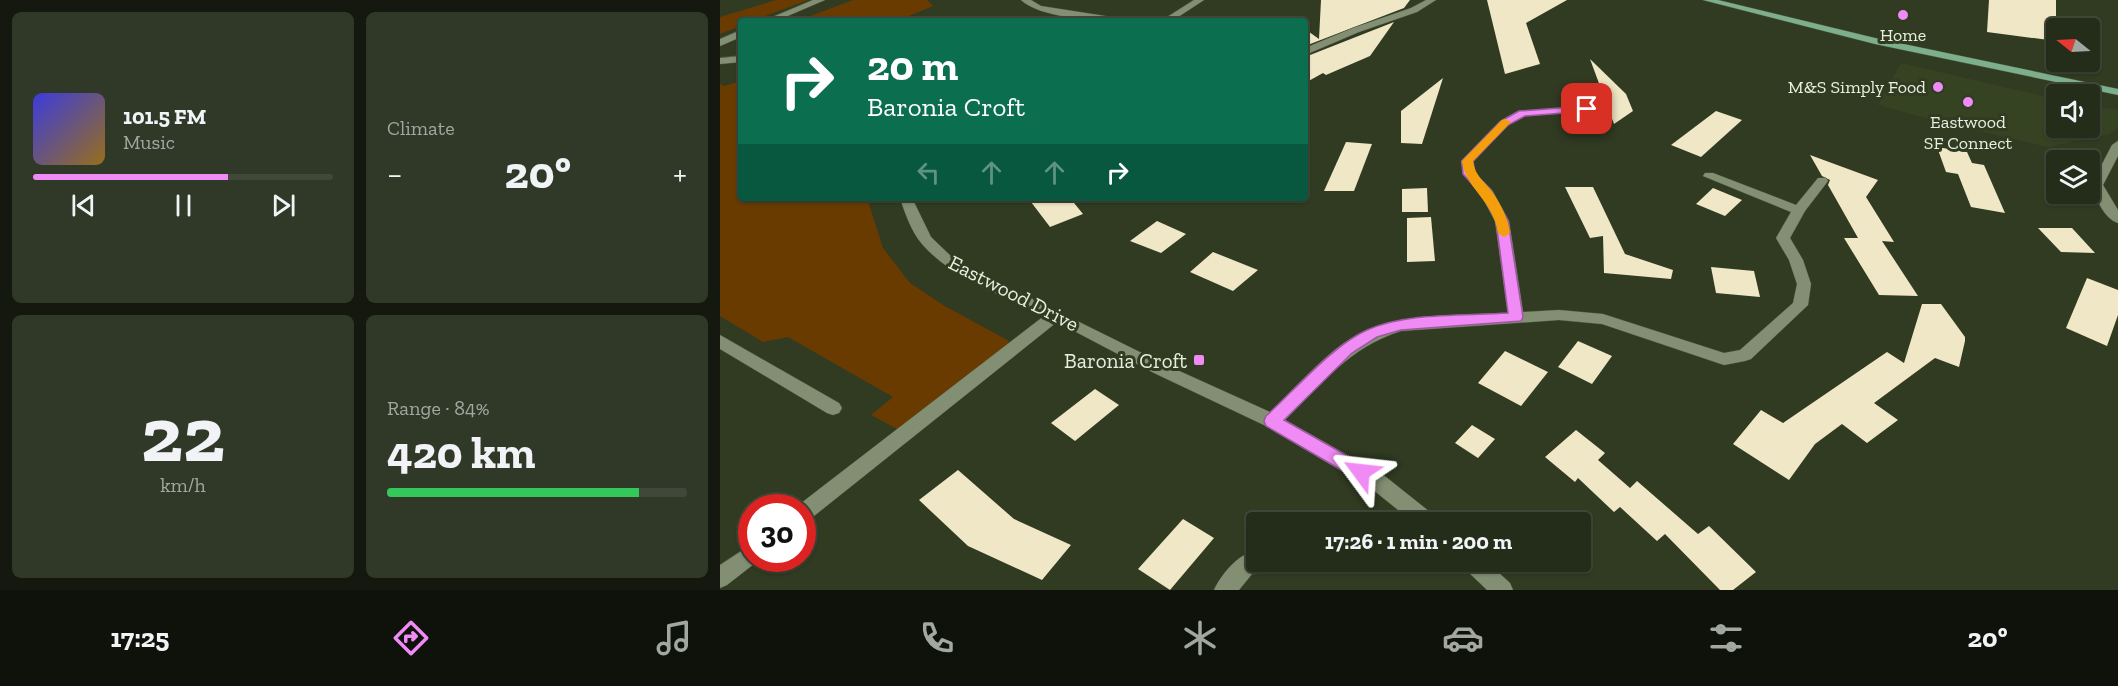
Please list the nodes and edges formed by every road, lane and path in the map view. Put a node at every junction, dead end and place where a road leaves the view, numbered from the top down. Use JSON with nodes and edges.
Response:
{"nodes":[{"id":1,"x":821,"y":0,"type":"edge"},
{"id":2,"x":1024,"y":0,"type":"edge"},
{"id":3,"x":1200,"y":0,"type":"edge"},
{"id":4,"x":1432,"y":0,"type":"edge"},
{"id":5,"x":1707,"y":0,"type":"edge"},
{"id":6,"x":776,"y":18,"type":"edge"},
{"id":7,"x":1100,"y":18,"type":"edge"},
{"id":8,"x":1171,"y":18,"type":"edge"},
{"id":9,"x":738,"y":36,"type":"edge"},
{"id":10,"x":1308,"y":51,"type":"edge"},
{"id":11,"x":721,"y":52,"type":"edge"},
{"id":12,"x":738,"y":56,"type":"edge"},
{"id":13,"x":2118,"y":92,"type":"edge"},
{"id":14,"x":1587,"y":109,"type":"dead end"},
{"id":15,"x":2118,"y":145,"type":"edge"},
{"id":16,"x":1710,"y":176,"type":"dead end"},
{"id":17,"x":1822,"y":181,"type":"dead end"},
{"id":18,"x":907,"y":201,"type":"edge"},
{"id":19,"x":1799,"y":210,"type":"junction"},
{"id":20,"x":2118,"y":219,"type":"edge"},
{"id":21,"x":1056,"y":315,"type":"junction"},
{"id":22,"x":1516,"y":317,"type":"junction"},
{"id":23,"x":720,"y":341,"type":"edge"},
{"id":24,"x":833,"y":408,"type":"dead end"},
{"id":25,"x":1272,"y":421,"type":"junction"},
{"id":26,"x":816,"y":502,"type":"edge"},
{"id":27,"x":1415,"y":512,"type":"edge"},
{"id":28,"x":738,"y":564,"type":"edge"},
{"id":29,"x":1246,"y":565,"type":"edge"},
{"id":30,"x":1483,"y":572,"type":"edge"},
{"id":31,"x":720,"y":578,"type":"edge"},
{"id":32,"x":1225,"y":590,"type":"edge"},
{"id":33,"x":1502,"y":590,"type":"edge"}],
"edges":[{"from":1,"to":6,"type":"street"},
{"from":2,"to":7,"type":"street"},
{"from":3,"to":8,"type":"street"},
{"from":4,"to":10,"type":"street"},
{"from":5,"to":13,"type":"main road"},
{"from":9,"to":11,"type":"street"},
{"from":11,"to":12,"type":"street"},
{"from":14,"to":22,"type":"street"},
{"from":15,"to":20,"type":"street"},
{"from":16,"to":19,"type":"street"},
{"from":17,"to":19,"type":"street"},
{"from":18,"to":21,"type":"street","name":"Eastwood Drive"},
{"from":19,"to":22,"type":"street"},
{"from":21,"to":25,"type":"street","name":"Eastwood Drive"},
{"from":21,"to":26,"type":"street"},
{"from":22,"to":25,"type":"street"},
{"from":23,"to":24,"type":"street"},
{"from":25,"to":27,"type":"street","name":"Eastwood Drive"},
{"from":28,"to":31,"type":"street"},
{"from":29,"to":32,"type":"street"},
{"from":30,"to":33,"type":"street"}]}
